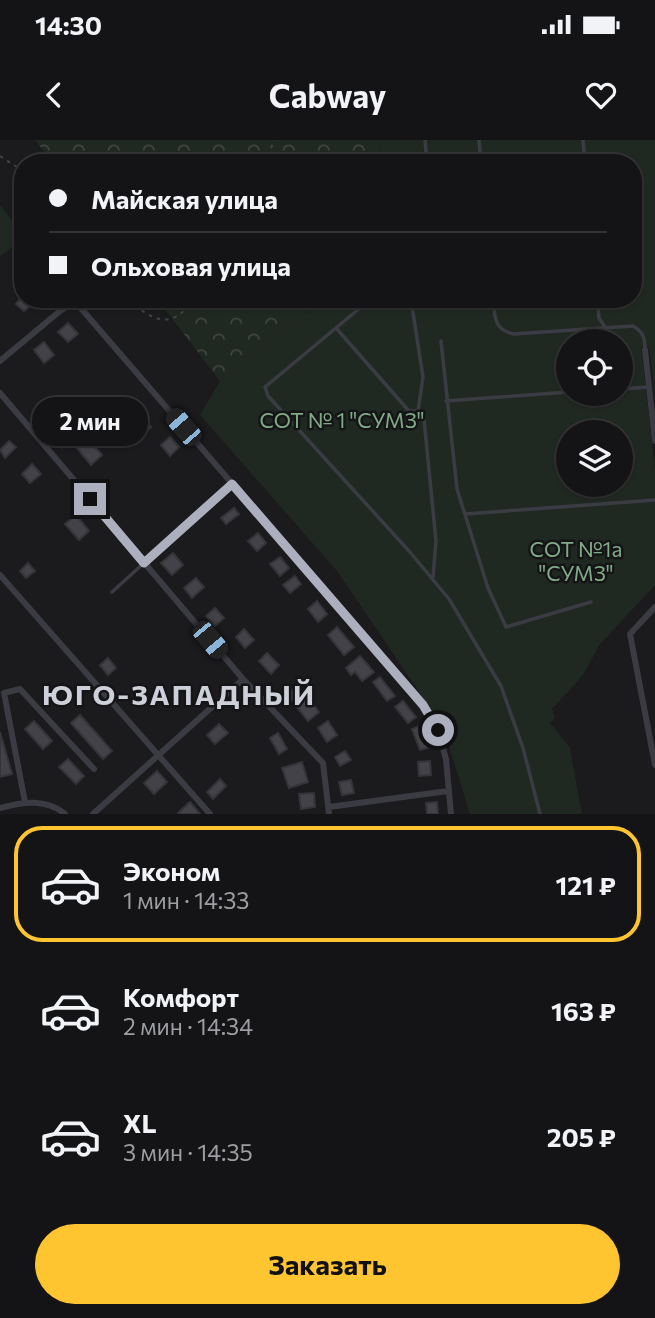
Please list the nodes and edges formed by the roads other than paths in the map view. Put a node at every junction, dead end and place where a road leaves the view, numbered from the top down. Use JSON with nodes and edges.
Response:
{"nodes":[{"id":1,"x":65,"y":308,"type":"edge"},
{"id":2,"x":78,"y":308,"type":"edge"},
{"id":3,"x":360,"y":308,"type":"edge"},
{"id":4,"x":412,"y":308,"type":"edge"},
{"id":5,"x":494,"y":308,"type":"edge"},
{"id":6,"x":598,"y":308,"type":"edge"},
{"id":7,"x":605,"y":327,"type":"junction"},
{"id":8,"x":336,"y":328,"type":"junction"},
{"id":9,"x":441,"y":341,"type":"dead end"},
{"id":10,"x":645,"y":350,"type":"joint"},
{"id":11,"x":0,"y":361,"type":"edge"},
{"id":12,"x":649,"y":387,"type":"junction"},
{"id":13,"x":633,"y":388,"type":"edge"},
{"id":14,"x":0,"y":393,"type":"edge"},
{"id":15,"x":556,"y":393,"type":"edge"},
{"id":16,"x":446,"y":401,"type":"junction"},
{"id":17,"x":418,"y":411,"type":"junction"},
{"id":18,"x":655,"y":441,"type":"edge"},
{"id":19,"x":232,"y":484,"type":"junction"},
{"id":20,"x":655,"y":500,"type":"edge"},
{"id":21,"x":466,"y":514,"type":"junction"},
{"id":22,"x":144,"y":563,"type":"junction"},
{"id":23,"x":0,"y":575,"type":"edge"},
{"id":24,"x":433,"y":579,"type":"junction"},
{"id":25,"x":112,"y":593,"type":"dead end"},
{"id":26,"x":591,"y":602,"type":"dead end"},
{"id":27,"x":655,"y":607,"type":"edge"},
{"id":28,"x":243,"y":679,"type":"junction"},
{"id":29,"x":158,"y":755,"type":"junction"},
{"id":30,"x":655,"y":765,"type":"edge"},
{"id":31,"x":94,"y":769,"type":"dead end"},
{"id":32,"x":448,"y":791,"type":"junction"},
{"id":33,"x":25,"y":802,"type":"junction"},
{"id":34,"x":0,"y":808,"type":"edge"},
{"id":35,"x":329,"y":810,"type":"edge"},
{"id":36,"x":65,"y":814,"type":"edge"},
{"id":37,"x":93,"y":814,"type":"edge"},
{"id":38,"x":210,"y":814,"type":"edge"},
{"id":39,"x":451,"y":814,"type":"edge"},
{"id":40,"x":540,"y":814,"type":"edge"}],
"edges":[{"from":1,"to":11,"type":"street"},
{"from":2,"to":19,"type":"street"},
{"from":3,"to":8,"type":"lane"},
{"from":4,"to":17,"type":"lane"},
{"from":5,"to":7,"type":"lane"},
{"from":6,"to":7,"type":"lane"},
{"from":7,"to":10,"type":"lane"},
{"from":8,"to":17,"type":"lane"},
{"from":8,"to":24,"type":"lane"},
{"from":9,"to":16,"type":"lane"},
{"from":10,"to":12,"type":"street"},
{"from":12,"to":13,"type":"lane"},
{"from":12,"to":18,"type":"street"},
{"from":14,"to":22,"type":"street"},
{"from":15,"to":16,"type":"lane"},
{"from":16,"to":21,"type":"lane"},
{"from":17,"to":24,"type":"lane"},
{"from":19,"to":22,"type":"street"},
{"from":19,"to":32,"type":"street"},
{"from":20,"to":21,"type":"lane"},
{"from":21,"to":26,"type":"lane"},
{"from":22,"to":25,"type":"lane"},
{"from":22,"to":28,"type":"street"},
{"from":23,"to":29,"type":"street"},
{"from":24,"to":40,"type":"lane"},
{"from":27,"to":30,"type":"street"},
{"from":28,"to":29,"type":"street"},
{"from":28,"to":35,"type":"street"},
{"from":29,"to":37,"type":"street"},
{"from":29,"to":38,"type":"street"},
{"from":31,"to":33,"type":"street"},
{"from":32,"to":35,"type":"street"},
{"from":32,"to":39,"type":"street"},
{"from":33,"to":34,"type":"street"},
{"from":33,"to":36,"type":"street"}]}
